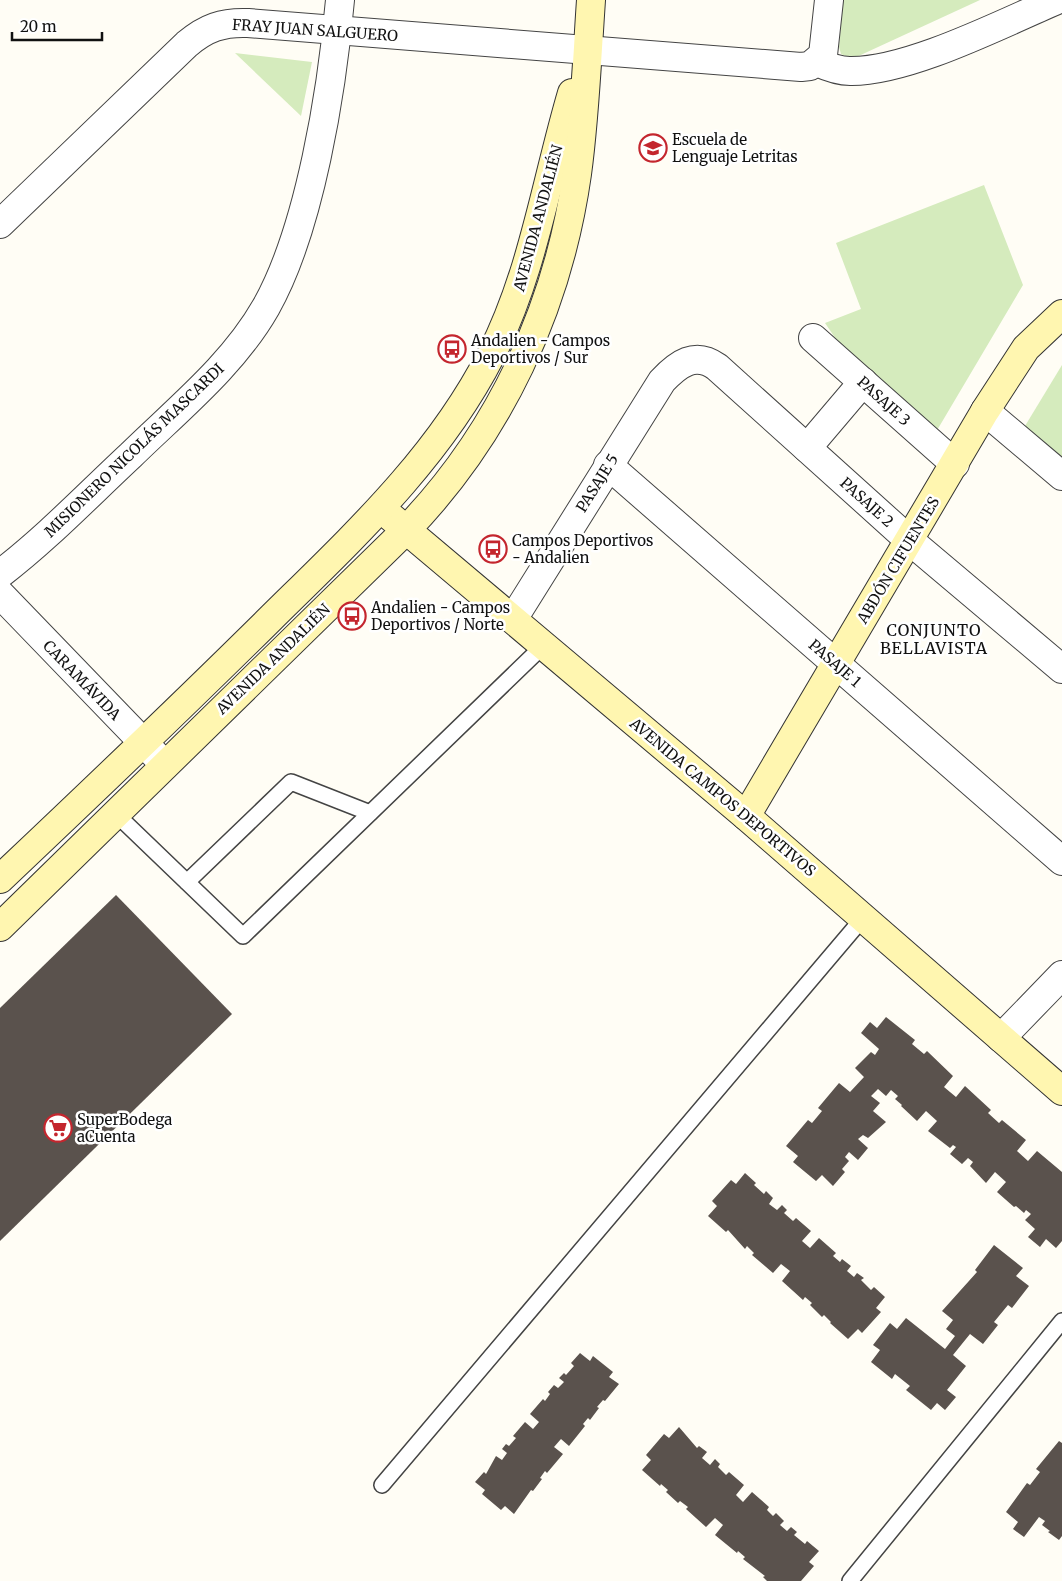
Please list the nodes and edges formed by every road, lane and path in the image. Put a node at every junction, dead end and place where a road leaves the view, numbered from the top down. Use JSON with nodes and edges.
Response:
{"nodes":[{"id":1,"x":340,"y":0,"type":"edge"},
{"id":2,"x":591,"y":0,"type":"edge"},
{"id":3,"x":829,"y":0,"type":"edge"},
{"id":4,"x":1057,"y":0,"type":"edge"},
{"id":5,"x":337,"y":30,"type":"junction"},
{"id":6,"x":588,"y":49,"type":"junction"},
{"id":7,"x":817,"y":62,"type":"junction"},
{"id":8,"x":0,"y":224,"type":"edge"},
{"id":9,"x":1062,"y":314,"type":"edge"},
{"id":10,"x":813,"y":338,"type":"dead end"},
{"id":11,"x":694,"y":359,"type":"joint"},
{"id":12,"x":863,"y":382,"type":"junction"},
{"id":13,"x":985,"y":411,"type":"junction"},
{"id":14,"x":807,"y":448,"type":"junction"},
{"id":15,"x":955,"y":464,"type":"junction"},
{"id":16,"x":608,"y":465,"type":"junction"},
{"id":17,"x":1062,"y":476,"type":"edge"},
{"id":18,"x":381,"y":508,"type":"junction"},
{"id":19,"x":406,"y":530,"type":"junction"},
{"id":20,"x":909,"y":540,"type":"junction"},
{"id":21,"x":0,"y":574,"type":"edge"},
{"id":22,"x":0,"y":594,"type":"edge"},
{"id":23,"x":513,"y":619,"type":"junction"},
{"id":24,"x":544,"y":646,"type":"junction"},
{"id":25,"x":836,"y":664,"type":"junction"},
{"id":26,"x":1062,"y":669,"type":"edge"},
{"id":27,"x":143,"y":744,"type":"junction"},
{"id":28,"x":165,"y":765,"type":"junction"},
{"id":29,"x":115,"y":813,"type":"junction"},
{"id":30,"x":370,"y":813,"type":"junction"},
{"id":31,"x":746,"y":816,"type":"junction"},
{"id":32,"x":1062,"y":861,"type":"edge"},
{"id":33,"x":0,"y":879,"type":"edge"},
{"id":34,"x":187,"y":882,"type":"junction"},
{"id":35,"x":863,"y":918,"type":"junction"},
{"id":36,"x":0,"y":927,"type":"edge"},
{"id":37,"x":1062,"y":975,"type":"edge"},
{"id":38,"x":1001,"y":1038,"type":"junction"},
{"id":39,"x":1062,"y":1091,"type":"edge"},
{"id":40,"x":1062,"y":1322,"type":"edge"},
{"id":41,"x":382,"y":1485,"type":"dead end"},
{"id":42,"x":850,"y":1581,"type":"edge"}],
"edges":[{"from":1,"to":5,"type":"street","name":"MISIONERO NICOLÁS MASCARDI"},
{"from":2,"to":6,"type":"main road","name":"AVENIDA ANDALIÉN"},
{"from":3,"to":7,"type":"street"},
{"from":4,"to":7,"type":"street"},
{"from":5,"to":6,"type":"street","name":"FRAY JUAN SALGUERO"},
{"from":5,"to":8,"type":"street","name":"FRAY JUAN SALGUERO"},
{"from":5,"to":21,"type":"street","name":"MISIONERO NICOLÁS MASCARDI"},
{"from":6,"to":7,"type":"street","name":"FRAY JUAN SALGUERO"},
{"from":6,"to":18,"type":"main road","name":"AVENIDA ANDALIÉN"},
{"from":6,"to":19,"type":"main road","name":"AVENIDA ANDALIÉN"},
{"from":9,"to":13,"type":"main road","name":"ABDÓN CIFUENTES"},
{"from":10,"to":12,"type":"street","name":"PASAJE 3"},
{"from":11,"to":14,"type":"street","name":"PASAJE 2"},
{"from":11,"to":16,"type":"street","name":"PASAJE 5"},
{"from":12,"to":14,"type":"street"},
{"from":12,"to":15,"type":"street","name":"PASAJE 3"},
{"from":13,"to":15,"type":"main road","name":"ABDÓN CIFUENTES"},
{"from":13,"to":17,"type":"street"},
{"from":14,"to":20,"type":"street","name":"PASAJE 2"},
{"from":15,"to":20,"type":"main road","name":"ABDÓN CIFUENTES"},
{"from":16,"to":23,"type":"street","name":"PASAJE 5"},
{"from":16,"to":25,"type":"street","name":"PASAJE 1"},
{"from":18,"to":19,"type":"main road","name":"AVENIDA CAMPOS DEPORTIVOS"},
{"from":18,"to":27,"type":"main road","name":"AVENIDA ANDALIÉN"},
{"from":19,"to":23,"type":"main road","name":"AVENIDA CAMPOS DEPORTIVOS"},
{"from":19,"to":28,"type":"main road","name":"AVENIDA ANDALIÉN"},
{"from":20,"to":25,"type":"main road","name":"ABDÓN CIFUENTES"},
{"from":20,"to":26,"type":"street","name":"PASAJE 2"},
{"from":22,"to":27,"type":"street","name":"CARAMÁVIDA"},
{"from":23,"to":24,"type":"main road","name":"AVENIDA CAMPOS DEPORTIVOS"},
{"from":24,"to":30,"type":"lane"},
{"from":24,"to":31,"type":"main road","name":"AVENIDA CAMPOS DEPORTIVOS"},
{"from":25,"to":31,"type":"main road","name":"ABDÓN CIFUENTES"},
{"from":25,"to":32,"type":"street","name":"PASAJE 1"},
{"from":27,"to":28,"type":"street","name":"CARAMÁVIDA"},
{"from":27,"to":33,"type":"main road","name":"AVENIDA ANDALIÉN"},
{"from":28,"to":29,"type":"main road","name":"AVENIDA ANDALIÉN"},
{"from":29,"to":34,"type":"lane"},
{"from":29,"to":36,"type":"main road","name":"AVENIDA ANDALIÉN"},
{"from":30,"to":34,"type":"lane"},
{"from":30,"to":34,"type":"lane"},
{"from":31,"to":35,"type":"main road","name":"AVENIDA CAMPOS DEPORTIVOS"},
{"from":35,"to":38,"type":"main road","name":"AVENIDA CAMPOS DEPORTIVOS"},
{"from":35,"to":41,"type":"lane"},
{"from":37,"to":38,"type":"street"},
{"from":38,"to":39,"type":"main road","name":"AVENIDA CAMPOS DEPORTIVOS"},
{"from":40,"to":42,"type":"lane"}]}
